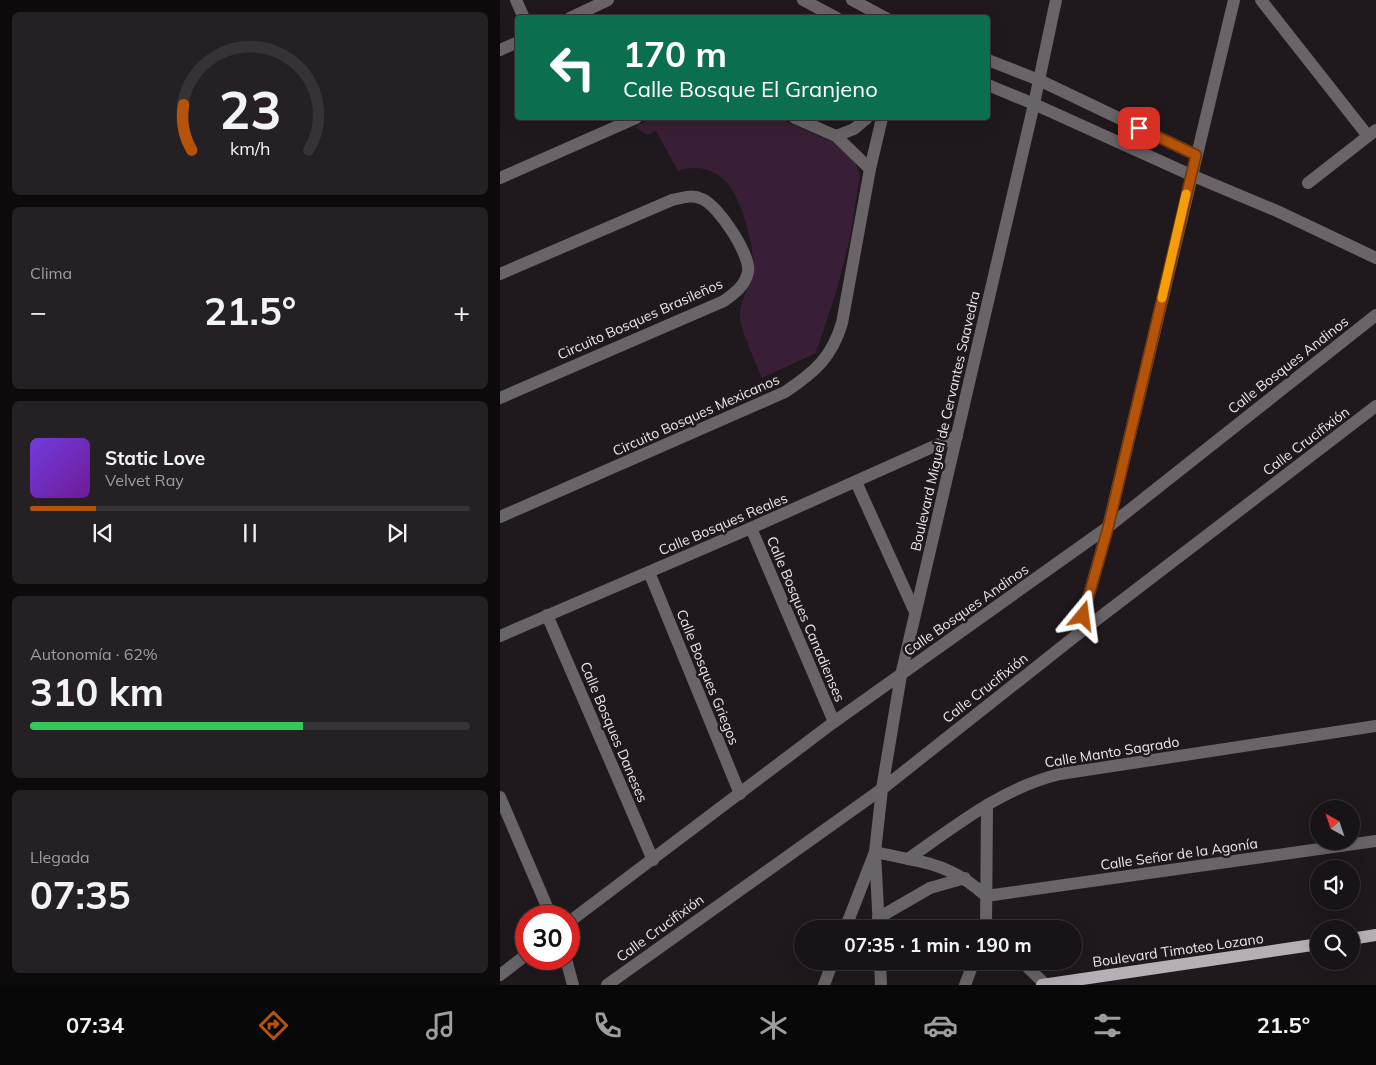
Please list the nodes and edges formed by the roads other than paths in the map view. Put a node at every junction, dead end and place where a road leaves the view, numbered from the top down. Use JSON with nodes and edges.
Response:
{"nodes":[{"id":1,"x":516,"y":0,"type":"edge"},
{"id":2,"x":608,"y":0,"type":"edge"},
{"id":3,"x":803,"y":0,"type":"edge"},
{"id":4,"x":852,"y":0,"type":"edge"},
{"id":5,"x":1056,"y":0,"type":"edge"},
{"id":6,"x":1234,"y":0,"type":"edge"},
{"id":7,"x":1261,"y":0,"type":"edge"},
{"id":8,"x":523,"y":15,"type":"edge"},
{"id":9,"x":576,"y":15,"type":"edge"},
{"id":10,"x":831,"y":15,"type":"edge"},
{"id":11,"x":880,"y":15,"type":"edge"},
{"id":12,"x":515,"y":43,"type":"edge"},
{"id":13,"x":500,"y":50,"type":"edge"},
{"id":14,"x":990,"y":61,"type":"edge"},
{"id":15,"x":1038,"y":80,"type":"junction"},
{"id":16,"x":990,"y":86,"type":"edge"},
{"id":17,"x":1034,"y":104,"type":"junction"},
{"id":18,"x":631,"y":120,"type":"edge"},
{"id":19,"x":799,"y":120,"type":"edge"},
{"id":20,"x":865,"y":120,"type":"edge"},
{"id":21,"x":882,"y":120,"type":"edge"},
{"id":22,"x":1372,"y":133,"type":"edge"},
{"id":23,"x":836,"y":136,"type":"junction"},
{"id":24,"x":1196,"y":155,"type":"junction"},
{"id":25,"x":870,"y":169,"type":"junction"},
{"id":26,"x":1191,"y":175,"type":"junction"},
{"id":27,"x":500,"y":178,"type":"edge"},
{"id":28,"x":1308,"y":183,"type":"dead end"},
{"id":29,"x":1376,"y":258,"type":"edge"},
{"id":30,"x":500,"y":274,"type":"edge"},
{"id":31,"x":1376,"y":315,"type":"edge"},
{"id":32,"x":500,"y":398,"type":"edge"},
{"id":33,"x":1376,"y":406,"type":"edge"},
{"id":34,"x":957,"y":436,"type":"junction"},
{"id":35,"x":856,"y":482,"type":"junction"},
{"id":36,"x":500,"y":517,"type":"edge"},
{"id":37,"x":751,"y":528,"type":"junction"},
{"id":38,"x":1108,"y":528,"type":"junction"},
{"id":39,"x":649,"y":572,"type":"junction"},
{"id":40,"x":915,"y":612,"type":"junction"},
{"id":41,"x":547,"y":615,"type":"junction"},
{"id":42,"x":1078,"y":634,"type":"junction"},
{"id":43,"x":500,"y":636,"type":"edge"},
{"id":44,"x":901,"y":675,"type":"junction"},
{"id":45,"x":834,"y":722,"type":"junction"},
{"id":46,"x":1376,"y":726,"type":"edge"},
{"id":47,"x":882,"y":789,"type":"junction"},
{"id":48,"x":740,"y":794,"type":"junction"},
{"id":49,"x":500,"y":797,"type":"edge"},
{"id":50,"x":987,"y":805,"type":"junction"},
{"id":51,"x":1376,"y":841,"type":"edge"},
{"id":52,"x":875,"y":852,"type":"junction"},
{"id":53,"x":908,"y":858,"type":"junction"},
{"id":54,"x":653,"y":860,"type":"junction"},
{"id":55,"x":965,"y":878,"type":"junction"},
{"id":56,"x":986,"y":896,"type":"junction"},
{"id":57,"x":546,"y":905,"type":"edge"},
{"id":58,"x":580,"y":914,"type":"edge"},
{"id":59,"x":849,"y":920,"type":"edge"},
{"id":60,"x":879,"y":920,"type":"edge"},
{"id":61,"x":883,"y":920,"type":"edge"},
{"id":62,"x":987,"y":920,"type":"edge"},
{"id":63,"x":1376,"y":935,"type":"edge"},
{"id":64,"x":1360,"y":938,"type":"edge"},
{"id":65,"x":1310,"y":945,"type":"edge"},
{"id":66,"x":515,"y":963,"type":"edge"},
{"id":67,"x":569,"y":970,"type":"edge"},
{"id":68,"x":830,"y":970,"type":"edge"},
{"id":69,"x":880,"y":970,"type":"edge"},
{"id":70,"x":971,"y":970,"type":"edge"},
{"id":71,"x":1029,"y":970,"type":"edge"},
{"id":72,"x":500,"y":975,"type":"edge"},
{"id":73,"x":573,"y":985,"type":"edge"},
{"id":74,"x":607,"y":985,"type":"edge"},
{"id":75,"x":824,"y":985,"type":"edge"},
{"id":76,"x":881,"y":985,"type":"edge"},
{"id":77,"x":965,"y":985,"type":"edge"},
{"id":78,"x":1043,"y":985,"type":"edge"}],
"edges":[{"from":1,"to":8,"type":"street"},
{"from":2,"to":9,"type":"street"},
{"from":3,"to":10,"type":"street"},
{"from":4,"to":11,"type":"street"},
{"from":5,"to":15,"type":"street","name":"Boulevard Miguel de Cervantes Saavedra"},
{"from":6,"to":24,"type":"street"},
{"from":7,"to":22,"type":"street"},
{"from":12,"to":13,"type":"street"},
{"from":14,"to":15,"type":"street"},
{"from":15,"to":17,"type":"street","name":"Boulevard Miguel de Cervantes Saavedra"},
{"from":15,"to":24,"type":"street"},
{"from":16,"to":17,"type":"street"},
{"from":17,"to":26,"type":"street"},
{"from":17,"to":34,"type":"street","name":"Boulevard Miguel de Cervantes Saavedra"},
{"from":18,"to":27,"type":"street"},
{"from":19,"to":23,"type":"street"},
{"from":20,"to":23,"type":"street"},
{"from":21,"to":25,"type":"street","name":"Circuito Bosques Mexicanos"},
{"from":22,"to":28,"type":"street"},
{"from":23,"to":25,"type":"street"},
{"from":24,"to":26,"type":"street"},
{"from":25,"to":36,"type":"street","name":"Circuito Bosques Mexicanos"},
{"from":26,"to":29,"type":"street"},
{"from":26,"to":38,"type":"street"},
{"from":30,"to":32,"type":"street","name":"Circuito Bosques Brasileños"},
{"from":31,"to":38,"type":"street","name":"Calle Bosques Andinos"},
{"from":33,"to":42,"type":"street","name":"Calle Crucifixión"},
{"from":34,"to":35,"type":"street","name":"Calle Bosques Reales"},
{"from":34,"to":40,"type":"street","name":"Boulevard Miguel de Cervantes Saavedra"},
{"from":35,"to":37,"type":"street","name":"Calle Bosques Reales"},
{"from":35,"to":40,"type":"street"},
{"from":37,"to":39,"type":"street","name":"Calle Bosques Reales"},
{"from":37,"to":45,"type":"street","name":"Calle Bosques Canadienses"},
{"from":38,"to":42,"type":"street"},
{"from":38,"to":44,"type":"street","name":"Calle Bosques Andinos"},
{"from":39,"to":41,"type":"street","name":"Calle Bosques Reales"},
{"from":39,"to":48,"type":"street","name":"Calle Bosques Griegos"},
{"from":40,"to":44,"type":"street","name":"Boulevard Miguel de Cervantes Saavedra"},
{"from":41,"to":43,"type":"street","name":"Calle Bosques Reales"},
{"from":41,"to":54,"type":"street","name":"Calle Bosques Daneses"},
{"from":42,"to":47,"type":"street","name":"Calle Crucifixión"},
{"from":44,"to":45,"type":"street","name":"Calle Bosques Andinos"},
{"from":44,"to":47,"type":"street","name":"Boulevard Miguel de Cervantes Saavedra"},
{"from":45,"to":48,"type":"street","name":"Calle Bosques Andinos"},
{"from":46,"to":50,"type":"street","name":"Calle Manto Sagrado"},
{"from":47,"to":52,"type":"street","name":"Boulevard Miguel de Cervantes Saavedra"},
{"from":47,"to":74,"type":"street","name":"Calle Crucifixión"},
{"from":48,"to":54,"type":"street","name":"Calle Bosques Andinos"},
{"from":49,"to":57,"type":"street"},
{"from":50,"to":53,"type":"street","name":"Calle Manto Sagrado"},
{"from":50,"to":56,"type":"street"},
{"from":51,"to":56,"type":"street","name":"Calle Señor de la Agonía"},
{"from":52,"to":53,"type":"street"},
{"from":52,"to":59,"type":"street","name":"Boulevard Miguel de Cervantes Saavedra"},
{"from":52,"to":60,"type":"street","name":"Boulevard Miguel de Cervantes Saavedra"},
{"from":53,"to":55,"type":"street"},
{"from":54,"to":58,"type":"street","name":"Calle Bosques Andinos"},
{"from":55,"to":56,"type":"street"},
{"from":55,"to":61,"type":"street"},
{"from":56,"to":62,"type":"street"},
{"from":63,"to":64,"type":"main road"},
{"from":65,"to":78,"type":"main road","name":"Boulevard Timoteo Lozano"},
{"from":66,"to":72,"type":"street"},
{"from":67,"to":73,"type":"street"},
{"from":68,"to":75,"type":"street"},
{"from":69,"to":76,"type":"street"},
{"from":70,"to":77,"type":"street"},
{"from":71,"to":78,"type":"street"}]}
